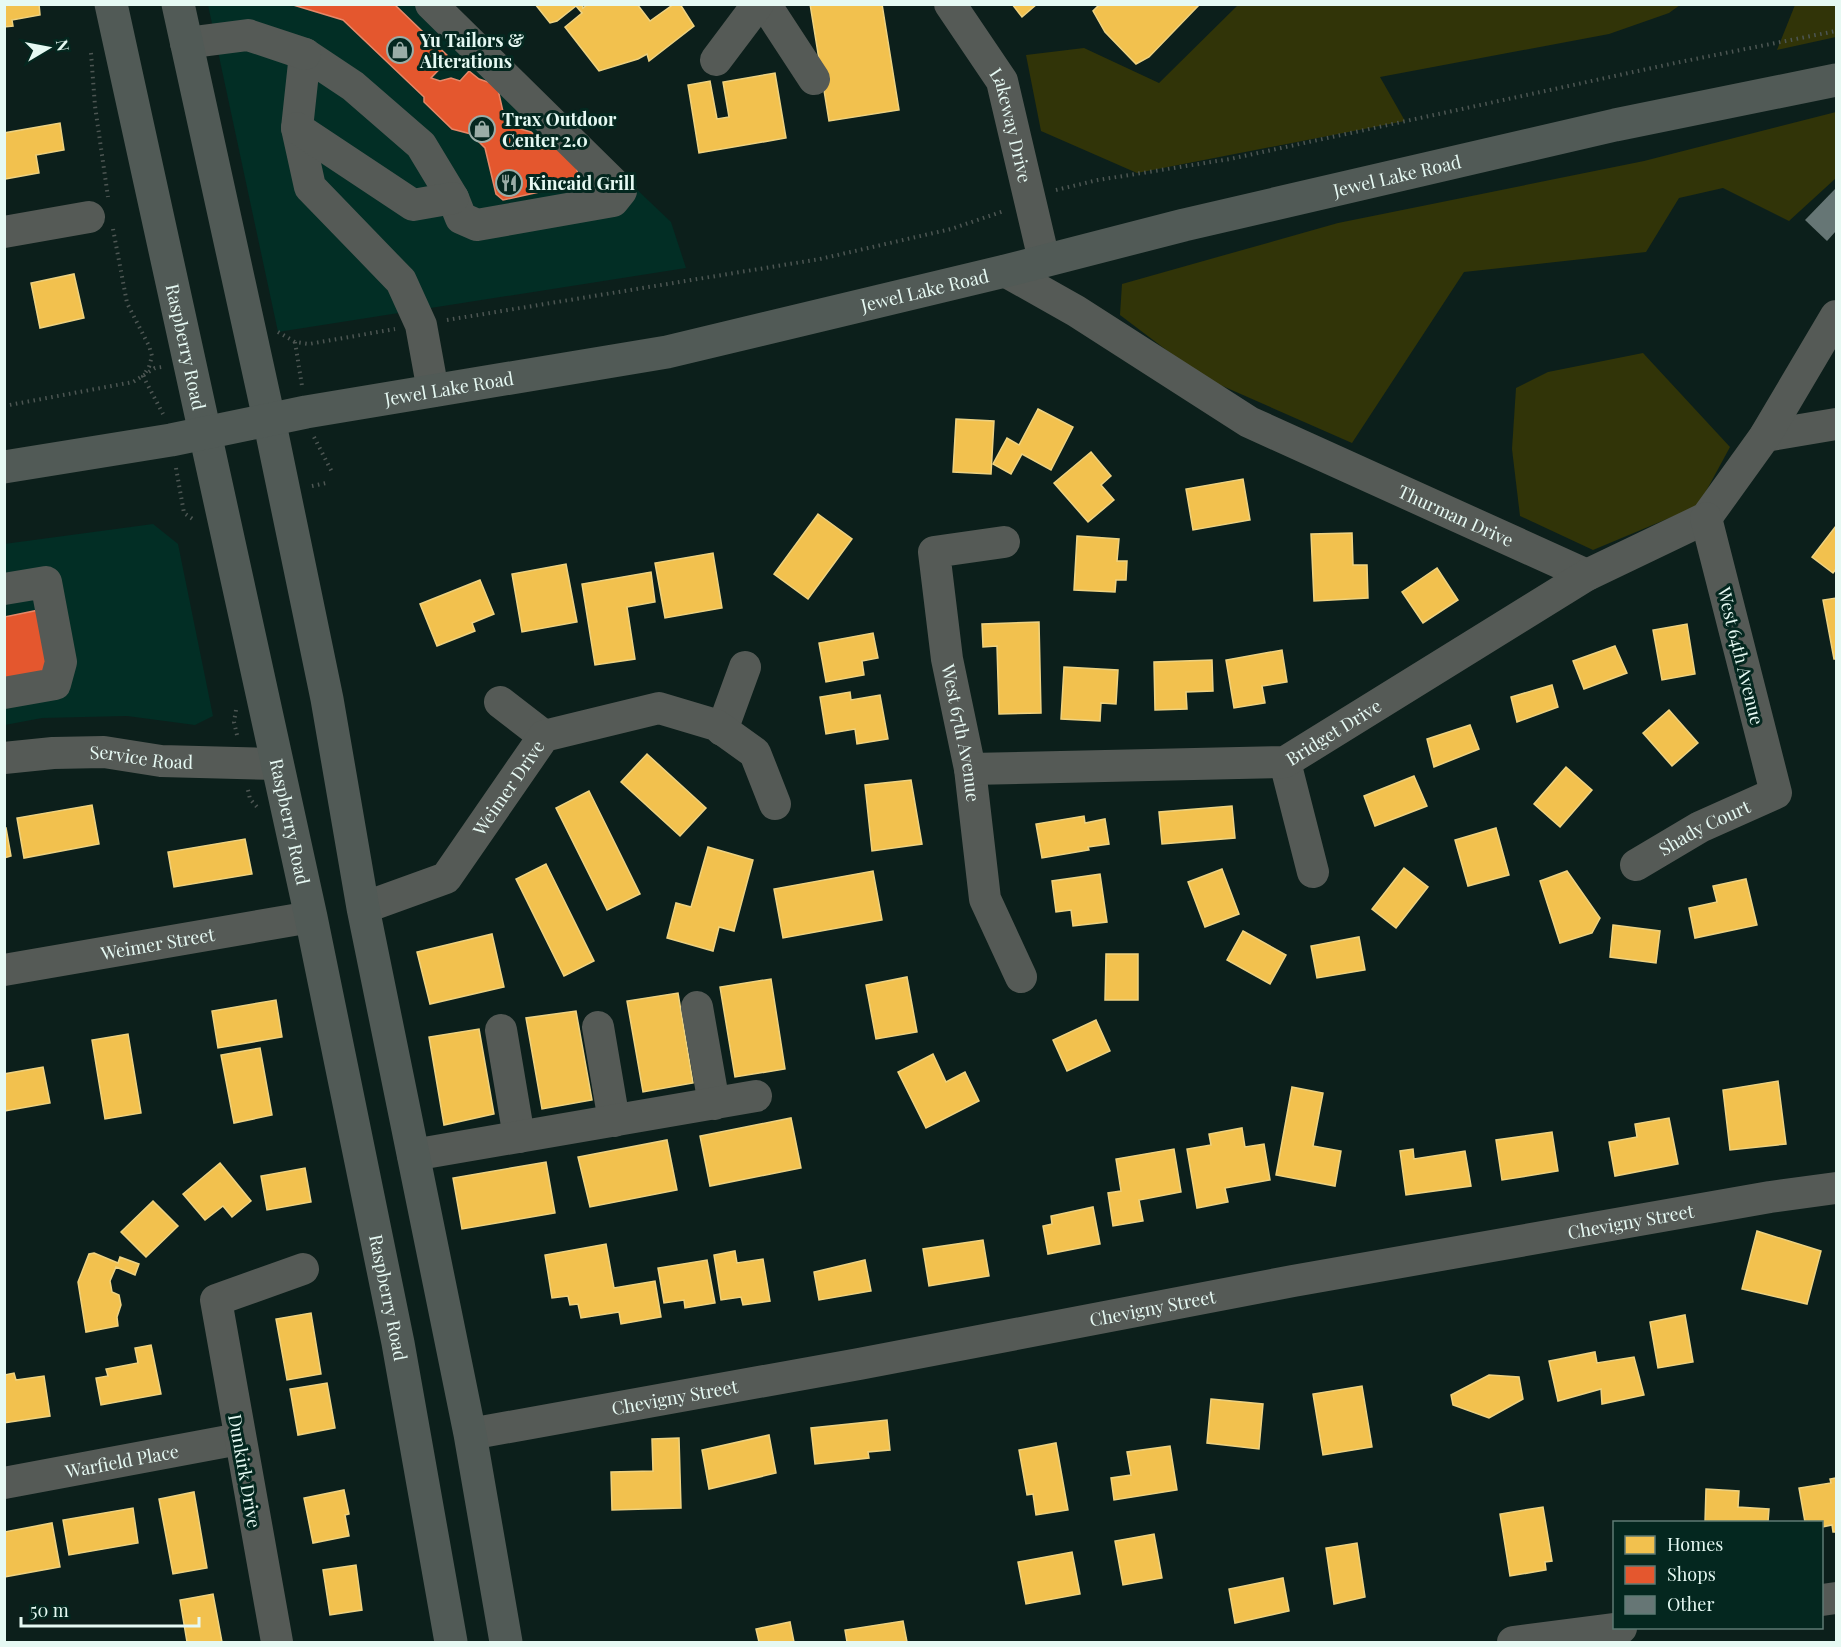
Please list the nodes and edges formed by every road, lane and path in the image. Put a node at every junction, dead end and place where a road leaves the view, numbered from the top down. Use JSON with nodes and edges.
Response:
{"nodes":[{"id":1,"x":111,"y":4,"type":"edge"},
{"id":2,"x":178,"y":4,"type":"edge"},
{"id":3,"x":431,"y":4,"type":"edge"},
{"id":4,"x":758,"y":4,"type":"edge"},
{"id":5,"x":765,"y":4,"type":"edge"},
{"id":6,"x":950,"y":4,"type":"edge"},
{"id":7,"x":1836,"y":31,"type":"edge"},
{"id":8,"x":186,"y":43,"type":"junction"},
{"id":9,"x":90,"y":49,"type":"dead end"},
{"id":10,"x":305,"y":54,"type":"junction"},
{"id":11,"x":716,"y":60,"type":"dead end"},
{"id":12,"x":814,"y":79,"type":"dead end"},
{"id":13,"x":1836,"y":80,"type":"edge"},
{"id":14,"x":297,"y":128,"type":"junction"},
{"id":15,"x":453,"y":198,"type":"junction"},
{"id":16,"x":1030,"y":201,"type":"junction"},
{"id":17,"x":104,"y":215,"type":"junction"},
{"id":18,"x":4,"y":232,"type":"edge"},
{"id":19,"x":1044,"y":260,"type":"junction"},
{"id":20,"x":1005,"y":271,"type":"junction"},
{"id":21,"x":1836,"y":316,"type":"edge"},
{"id":22,"x":421,"y":325,"type":"junction"},
{"id":23,"x":252,"y":345,"type":"junction"},
{"id":24,"x":152,"y":356,"type":"junction"},
{"id":25,"x":188,"y":361,"type":"junction"},
{"id":26,"x":155,"y":368,"type":"junction"},
{"id":27,"x":144,"y":376,"type":"junction"},
{"id":28,"x":433,"y":391,"type":"junction"},
{"id":29,"x":4,"y":406,"type":"edge"},
{"id":30,"x":269,"y":419,"type":"junction"},
{"id":31,"x":1836,"y":424,"type":"edge"},
{"id":32,"x":205,"y":433,"type":"junction"},
{"id":33,"x":1765,"y":436,"type":"junction"},
{"id":34,"x":171,"y":440,"type":"junction"},
{"id":35,"x":4,"y":467,"type":"edge"},
{"id":36,"x":1706,"y":518,"type":"junction"},
{"id":37,"x":198,"y":526,"type":"dead end"},
{"id":38,"x":1004,"y":542,"type":"dead end"},
{"id":39,"x":1587,"y":575,"type":"junction"},
{"id":40,"x":4,"y":589,"type":"edge"},
{"id":41,"x":745,"y":667,"type":"dead end"},
{"id":42,"x":4,"y":693,"type":"edge"},
{"id":43,"x":500,"y":702,"type":"dead end"},
{"id":44,"x":237,"y":704,"type":"dead end"},
{"id":45,"x":722,"y":730,"type":"junction"},
{"id":46,"x":544,"y":736,"type":"junction"},
{"id":47,"x":4,"y":758,"type":"edge"},
{"id":48,"x":1285,"y":762,"type":"junction"},
{"id":49,"x":243,"y":764,"type":"junction"},
{"id":50,"x":277,"y":764,"type":"junction"},
{"id":51,"x":970,"y":769,"type":"junction"},
{"id":52,"x":1776,"y":793,"type":"joint"},
{"id":53,"x":775,"y":804,"type":"dead end"},
{"id":54,"x":264,"y":815,"type":"dead end"},
{"id":55,"x":1636,"y":865,"type":"dead end"},
{"id":56,"x":1313,"y":872,"type":"dead end"},
{"id":57,"x":363,"y":908,"type":"junction"},
{"id":58,"x":311,"y":917,"type":"junction"},
{"id":59,"x":4,"y":970,"type":"edge"},
{"id":60,"x":1020,"y":977,"type":"dead end"},
{"id":61,"x":698,"y":1007,"type":"dead end"},
{"id":62,"x":598,"y":1027,"type":"dead end"},
{"id":63,"x":501,"y":1030,"type":"dead end"},
{"id":64,"x":756,"y":1096,"type":"dead end"},
{"id":65,"x":714,"y":1104,"type":"junction"},
{"id":66,"x":614,"y":1121,"type":"junction"},
{"id":67,"x":519,"y":1137,"type":"junction"},
{"id":68,"x":413,"y":1155,"type":"junction"},
{"id":69,"x":1836,"y":1188,"type":"edge"},
{"id":70,"x":303,"y":1269,"type":"dead end"},
{"id":71,"x":470,"y":1434,"type":"junction"},
{"id":72,"x":239,"y":1439,"type":"junction"},
{"id":73,"x":4,"y":1483,"type":"edge"},
{"id":74,"x":1613,"y":1629,"type":"edge"},
{"id":75,"x":277,"y":1642,"type":"edge"},
{"id":76,"x":451,"y":1642,"type":"edge"},
{"id":77,"x":506,"y":1642,"type":"edge"},
{"id":78,"x":1513,"y":1642,"type":"edge"}],
"edges":[{"from":1,"to":25,"type":"main road","name":"Raspberry Road"},
{"from":2,"to":8,"type":"main road"},
{"from":3,"to":15,"type":"street"},
{"from":4,"to":11,"type":"street"},
{"from":5,"to":12,"type":"street"},
{"from":6,"to":16,"type":"street","name":"Lakeway Drive"},
{"from":7,"to":16,"type":"path"},
{"from":8,"to":10,"type":"street"},
{"from":8,"to":23,"type":"main road"},
{"from":9,"to":17,"type":"path"},
{"from":10,"to":14,"type":"street"},
{"from":10,"to":15,"type":"street"},
{"from":13,"to":19,"type":"main road","name":"Jewel Lake Road"},
{"from":14,"to":15,"type":"street"},
{"from":14,"to":22,"type":"street"},
{"from":16,"to":19,"type":"street","name":"Lakeway Drive"},
{"from":16,"to":22,"type":"path"},
{"from":17,"to":18,"type":"street"},
{"from":17,"to":24,"type":"path"},
{"from":19,"to":20,"type":"main road","name":"Jewel Lake Road"},
{"from":20,"to":28,"type":"main road","name":"Jewel Lake Road"},
{"from":20,"to":39,"type":"street","name":"Thurman Drive"},
{"from":21,"to":33,"type":"street"},
{"from":22,"to":23,"type":"path"},
{"from":22,"to":28,"type":"street"},
{"from":23,"to":30,"type":"main road"},
{"from":24,"to":26,"type":"path"},
{"from":24,"to":27,"type":"path"},
{"from":25,"to":26,"type":"path"},
{"from":25,"to":32,"type":"main road","name":"Raspberry Road"},
{"from":26,"to":27,"type":"path"},
{"from":27,"to":29,"type":"path"},
{"from":27,"to":34,"type":"path"},
{"from":28,"to":30,"type":"main road","name":"Jewel Lake Road"},
{"from":30,"to":32,"type":"main road","name":"Jewel Lake Road"},
{"from":30,"to":57,"type":"main road"},
{"from":31,"to":33,"type":"street"},
{"from":32,"to":34,"type":"main road","name":"Jewel Lake Road"},
{"from":32,"to":50,"type":"main road","name":"Raspberry Road"},
{"from":33,"to":36,"type":"street"},
{"from":34,"to":35,"type":"main road","name":"Jewel Lake Road"},
{"from":34,"to":37,"type":"path"},
{"from":36,"to":39,"type":"street"},
{"from":36,"to":52,"type":"street","name":"West 64th Avenue"},
{"from":38,"to":51,"type":"street","name":"West 67th Avenue"},
{"from":39,"to":48,"type":"street","name":"Bridget Drive"},
{"from":40,"to":42,"type":"street"},
{"from":41,"to":45,"type":"street"},
{"from":43,"to":46,"type":"street"},
{"from":44,"to":49,"type":"path"},
{"from":45,"to":46,"type":"street","name":"Weimer Drive"},
{"from":45,"to":53,"type":"street","name":"Weimer Drive"},
{"from":46,"to":57,"type":"street","name":"Weimer Drive"},
{"from":47,"to":49,"type":"street","name":"Service Road"},
{"from":48,"to":51,"type":"street","name":"Bridget Drive"},
{"from":48,"to":56,"type":"street"},
{"from":49,"to":50,"type":"street","name":"Service Road"},
{"from":49,"to":54,"type":"path"},
{"from":50,"to":58,"type":"main road","name":"Raspberry Road"},
{"from":51,"to":60,"type":"street","name":"West 67th Avenue"},
{"from":52,"to":55,"type":"street","name":"Shady Court"},
{"from":57,"to":68,"type":"main road"},
{"from":58,"to":59,"type":"street","name":"Weimer Street"},
{"from":58,"to":76,"type":"main road","name":"Raspberry Road"},
{"from":61,"to":65,"type":"street"},
{"from":62,"to":66,"type":"street"},
{"from":63,"to":67,"type":"street"},
{"from":64,"to":65,"type":"street"},
{"from":65,"to":66,"type":"street"},
{"from":66,"to":67,"type":"street"},
{"from":67,"to":68,"type":"street"},
{"from":68,"to":71,"type":"main road"},
{"from":69,"to":71,"type":"street","name":"Chevigny Street"},
{"from":70,"to":72,"type":"street","name":"Dunkirk Drive"},
{"from":71,"to":77,"type":"main road"},
{"from":72,"to":73,"type":"street","name":"Warfield Place"},
{"from":72,"to":75,"type":"street","name":"Dunkirk Drive"},
{"from":74,"to":78,"type":"street"}]}
